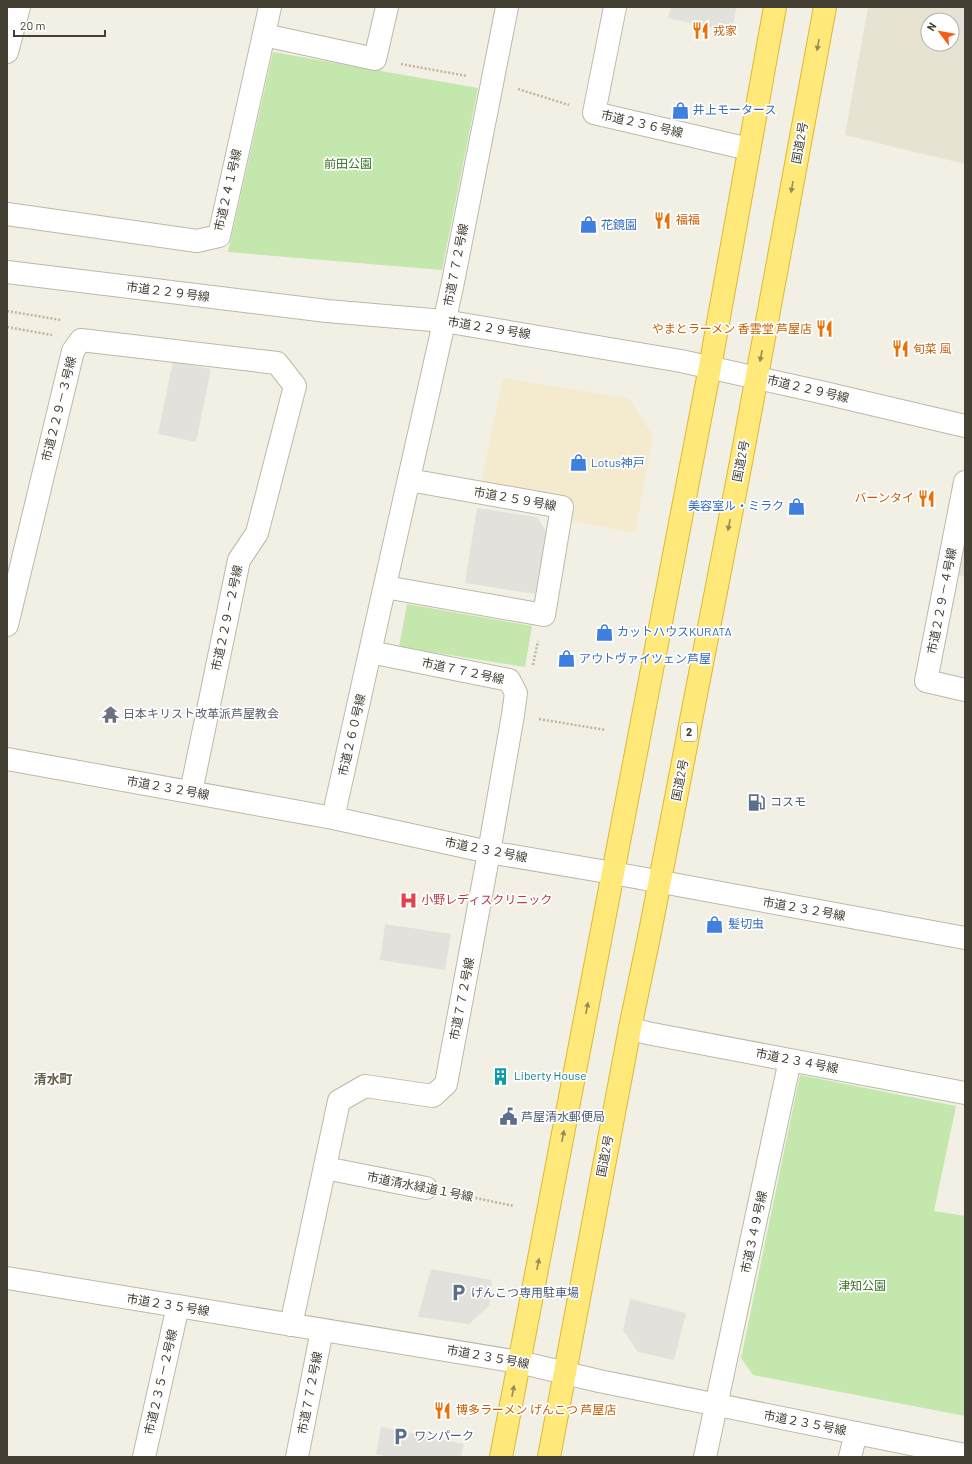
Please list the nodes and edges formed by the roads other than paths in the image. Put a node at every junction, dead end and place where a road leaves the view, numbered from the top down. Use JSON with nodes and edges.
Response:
{"nodes":[{"id":1,"x":19,"y":7,"type":"edge"},
{"id":2,"x":270,"y":7,"type":"edge"},
{"id":3,"x":387,"y":7,"type":"edge"},
{"id":4,"x":507,"y":7,"type":"edge"},
{"id":5,"x":614,"y":7,"type":"edge"},
{"id":6,"x":775,"y":7,"type":"edge"},
{"id":7,"x":825,"y":7,"type":"edge"},
{"id":8,"x":264,"y":35,"type":"junction"},
{"id":9,"x":7,"y":52,"type":"edge"},
{"id":10,"x":749,"y":150,"type":"junction"},
{"id":11,"x":7,"y":214,"type":"edge"},
{"id":12,"x":7,"y":272,"type":"edge"},
{"id":13,"x":444,"y":321,"type":"junction"},
{"id":14,"x":277,"y":363,"type":"joint"},
{"id":15,"x":710,"y":367,"type":"junction"},
{"id":16,"x":757,"y":378,"type":"junction"},
{"id":17,"x":965,"y":426,"type":"edge"},
{"id":18,"x":409,"y":480,"type":"junction"},
{"id":19,"x":965,"y":482,"type":"edge"},
{"id":20,"x":385,"y":587,"type":"junction"},
{"id":21,"x":7,"y":625,"type":"edge"},
{"id":22,"x":370,"y":652,"type":"junction"},
{"id":23,"x":965,"y":690,"type":"edge"},
{"id":24,"x":7,"y":759,"type":"edge"},
{"id":25,"x":190,"y":792,"type":"junction"},
{"id":26,"x":333,"y":818,"type":"junction"},
{"id":27,"x":489,"y":852,"type":"junction"},
{"id":28,"x":612,"y":873,"type":"junction"},
{"id":29,"x":660,"y":883,"type":"junction"},
{"id":30,"x":965,"y":938,"type":"edge"},
{"id":31,"x":630,"y":1028,"type":"junction"},
{"id":32,"x":790,"y":1060,"type":"junction"},
{"id":33,"x":965,"y":1093,"type":"edge"},
{"id":34,"x":325,"y":1168,"type":"junction"},
{"id":35,"x":426,"y":1188,"type":"road end"},
{"id":36,"x":7,"y":1278,"type":"edge"},
{"id":37,"x":178,"y":1306,"type":"junction"},
{"id":38,"x":291,"y":1325,"type":"junction"},
{"id":39,"x":322,"y":1330,"type":"junction"},
{"id":40,"x":519,"y":1362,"type":"junction"},
{"id":41,"x":564,"y":1373,"type":"junction"},
{"id":42,"x":717,"y":1405,"type":"junction"},
{"id":43,"x":856,"y":1433,"type":"junction"},
{"id":44,"x":965,"y":1455,"type":"edge"},
{"id":45,"x":144,"y":1457,"type":"edge"},
{"id":46,"x":297,"y":1457,"type":"edge"},
{"id":47,"x":501,"y":1457,"type":"edge"},
{"id":48,"x":549,"y":1457,"type":"edge"},
{"id":49,"x":705,"y":1457,"type":"edge"},
{"id":50,"x":850,"y":1457,"type":"edge"}],
"edges":[{"from":1,"to":9,"type":"street"},
{"from":2,"to":8,"type":"street","name":"市道２４１号線"},
{"from":3,"to":8,"type":"street"},
{"from":4,"to":13,"type":"street","name":"市道７７２号線"},
{"from":5,"to":10,"type":"street","name":"市道２３６号線"},
{"from":6,"to":10,"type":"highway"},
{"from":7,"to":16,"type":"highway","name":"国道2号","number":"2","one_way":true},
{"from":8,"to":11,"type":"street","name":"市道２４１号線"},
{"from":10,"to":15,"type":"highway"},
{"from":12,"to":13,"type":"street","name":"市道２２９号線"},
{"from":13,"to":15,"type":"street","name":"市道２２９号線"},
{"from":13,"to":18,"type":"street","name":"市道７７２号線"},
{"from":14,"to":21,"type":"street","name":"市道２２９－３号線"},
{"from":14,"to":25,"type":"street","name":"市道２２９－２号線"},
{"from":15,"to":16,"type":"street","name":"市道２２９号線"},
{"from":15,"to":28,"type":"highway"},
{"from":16,"to":17,"type":"street","name":"市道２２９号線"},
{"from":16,"to":29,"type":"highway","name":"国道2号","number":"2","one_way":true},
{"from":18,"to":20,"type":"street","name":"市道７７２号線"},
{"from":18,"to":20,"type":"street","name":"市道２５９号線"},
{"from":19,"to":23,"type":"street","name":"市道２２９－４号線"},
{"from":20,"to":22,"type":"street","name":"市道７７２号線"},
{"from":22,"to":26,"type":"street","name":"市道２６０号線"},
{"from":22,"to":27,"type":"street","name":"市道７７２号線"},
{"from":24,"to":25,"type":"street","name":"市道２３２号線"},
{"from":25,"to":26,"type":"street","name":"市道２３２号線"},
{"from":26,"to":27,"type":"street","name":"市道２３２号線"},
{"from":27,"to":28,"type":"street","name":"市道２３２号線"},
{"from":27,"to":34,"type":"street","name":"市道７７２号線"},
{"from":28,"to":29,"type":"street","name":"市道２３２号線"},
{"from":40,"to":28,"type":"highway","one_way":true},
{"from":29,"to":30,"type":"street","name":"市道２３２号線"},
{"from":29,"to":31,"type":"highway","name":"国道2号","number":"2"},
{"from":31,"to":32,"type":"street","name":"市道２３４号線"},
{"from":31,"to":41,"type":"highway","name":"国道2号","number":"2"},
{"from":32,"to":33,"type":"street","name":"市道２３４号線"},
{"from":32,"to":42,"type":"street","name":"市道３４９号線"},
{"from":34,"to":35,"type":"street","name":"市道清水緑道１号線"},
{"from":34,"to":38,"type":"street","name":"市道７７２号線"},
{"from":36,"to":37,"type":"street","name":"市道２３５号線"},
{"from":37,"to":38,"type":"street","name":"市道２３５号線"},
{"from":37,"to":45,"type":"street","name":"市道２３５－２号線"},
{"from":38,"to":39,"type":"street","name":"市道２３５号線"},
{"from":39,"to":40,"type":"street","name":"市道２３５号線"},
{"from":39,"to":46,"type":"street","name":"市道７７２号線"},
{"from":40,"to":41,"type":"street","name":"市道２３５号線"},
{"from":47,"to":40,"type":"highway","one_way":true},
{"from":41,"to":42,"type":"street","name":"市道２３５号線"},
{"from":41,"to":48,"type":"highway","name":"国道2号","number":"2"},
{"from":42,"to":43,"type":"street","name":"市道２３５号線"},
{"from":42,"to":49,"type":"street","name":"市道３４９号線"},
{"from":43,"to":44,"type":"street","name":"市道２３５号線"},
{"from":43,"to":50,"type":"street"}]}
